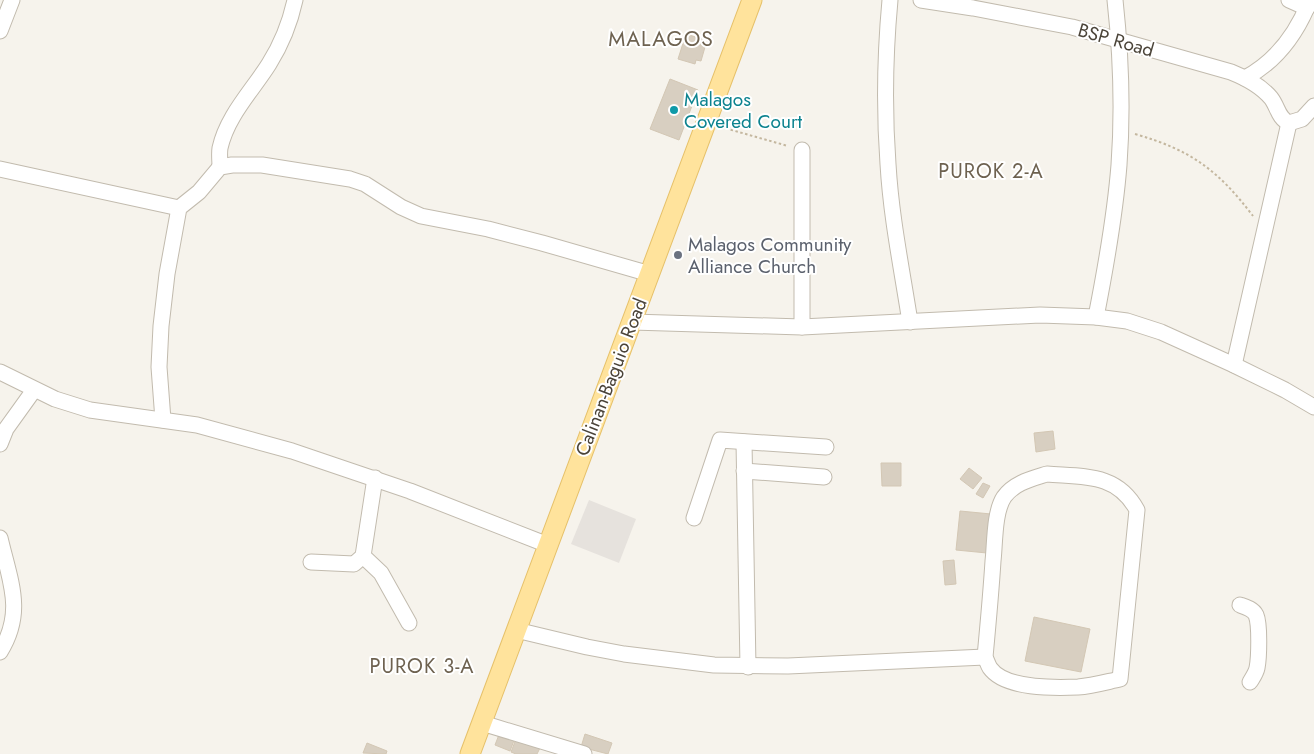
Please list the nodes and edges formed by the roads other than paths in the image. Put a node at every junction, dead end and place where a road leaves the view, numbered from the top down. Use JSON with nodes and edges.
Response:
{"nodes":[{"id":1,"x":12,"y":0,"type":"edge"},
{"id":2,"x":295,"y":0,"type":"edge"},
{"id":3,"x":752,"y":0,"type":"edge"},
{"id":4,"x":890,"y":0,"type":"edge"},
{"id":5,"x":921,"y":0,"type":"edge"},
{"id":6,"x":1115,"y":0,"type":"edge"},
{"id":7,"x":1289,"y":0,"type":"edge"},
{"id":8,"x":1309,"y":4,"type":"edge"},
{"id":9,"x":0,"y":31,"type":"edge"},
{"id":10,"x":1119,"y":39,"type":"junction"},
{"id":11,"x":1245,"y":78,"type":"junction"},
{"id":12,"x":1314,"y":106,"type":"edge"},
{"id":13,"x":1289,"y":123,"type":"junction"},
{"id":14,"x":802,"y":150,"type":"road end"},
{"id":15,"x":220,"y":167,"type":"junction"},
{"id":16,"x":0,"y":170,"type":"edge"},
{"id":17,"x":179,"y":208,"type":"junction"},
{"id":18,"x":650,"y":274,"type":"junction"},
{"id":19,"x":1096,"y":316,"type":"junction"},
{"id":20,"x":632,"y":322,"type":"junction"},
{"id":21,"x":910,"y":322,"type":"junction"},
{"id":22,"x":802,"y":327,"type":"junction"},
{"id":23,"x":1234,"y":365,"type":"junction"},
{"id":24,"x":0,"y":372,"type":"edge"},
{"id":25,"x":34,"y":390,"type":"junction"},
{"id":26,"x":1314,"y":407,"type":"edge"},
{"id":27,"x":162,"y":420,"type":"junction"},
{"id":28,"x":744,"y":442,"type":"junction"},
{"id":29,"x":0,"y":444,"type":"edge"},
{"id":30,"x":826,"y":447,"type":"dead end"},
{"id":31,"x":744,"y":471,"type":"junction"},
{"id":32,"x":824,"y":477,"type":"dead end"},
{"id":33,"x":375,"y":478,"type":"junction"},
{"id":34,"x":694,"y":518,"type":"dead end"},
{"id":35,"x":0,"y":538,"type":"edge"},
{"id":36,"x":548,"y":545,"type":"junction"},
{"id":37,"x":363,"y":556,"type":"junction"},
{"id":38,"x":311,"y":562,"type":"dead end"},
{"id":39,"x":1240,"y":605,"type":"dead end"},
{"id":40,"x":409,"y":623,"type":"dead end"},
{"id":41,"x":516,"y":630,"type":"junction"},
{"id":42,"x":0,"y":652,"type":"edge"},
{"id":43,"x":985,"y":658,"type":"junction"},
{"id":44,"x":748,"y":667,"type":"junction"},
{"id":45,"x":1250,"y":682,"type":"dead end"},
{"id":46,"x":482,"y":723,"type":"junction"},
{"id":47,"x":470,"y":754,"type":"edge"},
{"id":48,"x":584,"y":754,"type":"edge"}],
"edges":[{"from":1,"to":9,"type":"street"},
{"from":2,"to":15,"type":"street"},
{"from":3,"to":18,"type":"main road","name":"Calinan-Baguio Road"},
{"from":4,"to":21,"type":"street"},
{"from":5,"to":10,"type":"street","name":"BSP Road"},
{"from":6,"to":10,"type":"street"},
{"from":7,"to":8,"type":"street"},
{"from":8,"to":11,"type":"street"},
{"from":10,"to":11,"type":"street","name":"BSP Road"},
{"from":10,"to":19,"type":"street"},
{"from":11,"to":13,"type":"street","name":"BSP Road"},
{"from":12,"to":13,"type":"street"},
{"from":13,"to":23,"type":"street"},
{"from":14,"to":22,"type":"street"},
{"from":15,"to":17,"type":"street"},
{"from":15,"to":18,"type":"street"},
{"from":16,"to":17,"type":"street"},
{"from":17,"to":27,"type":"street"},
{"from":18,"to":20,"type":"main road","name":"Calinan-Baguio Road"},
{"from":19,"to":21,"type":"street"},
{"from":19,"to":23,"type":"street"},
{"from":20,"to":22,"type":"street"},
{"from":20,"to":36,"type":"main road","name":"Calinan-Baguio Road"},
{"from":21,"to":22,"type":"street"},
{"from":23,"to":26,"type":"street"},
{"from":24,"to":25,"type":"street"},
{"from":25,"to":27,"type":"street"},
{"from":25,"to":29,"type":"street"},
{"from":27,"to":33,"type":"street"},
{"from":28,"to":30,"type":"street"},
{"from":28,"to":31,"type":"street"},
{"from":28,"to":34,"type":"street"},
{"from":31,"to":32,"type":"street"},
{"from":31,"to":44,"type":"street"},
{"from":33,"to":36,"type":"street"},
{"from":33,"to":37,"type":"street"},
{"from":35,"to":42,"type":"street"},
{"from":36,"to":41,"type":"main road","name":"Calinan-Baguio Road"},
{"from":37,"to":38,"type":"street"},
{"from":37,"to":40,"type":"street"},
{"from":39,"to":45,"type":"street"},
{"from":41,"to":44,"type":"street"},
{"from":41,"to":46,"type":"main road","name":"Calinan-Baguio Road"},
{"from":43,"to":43,"type":"street"},
{"from":43,"to":44,"type":"street"},
{"from":46,"to":47,"type":"main road","name":"Calinan-Baguio Road"},
{"from":46,"to":48,"type":"street"}]}
